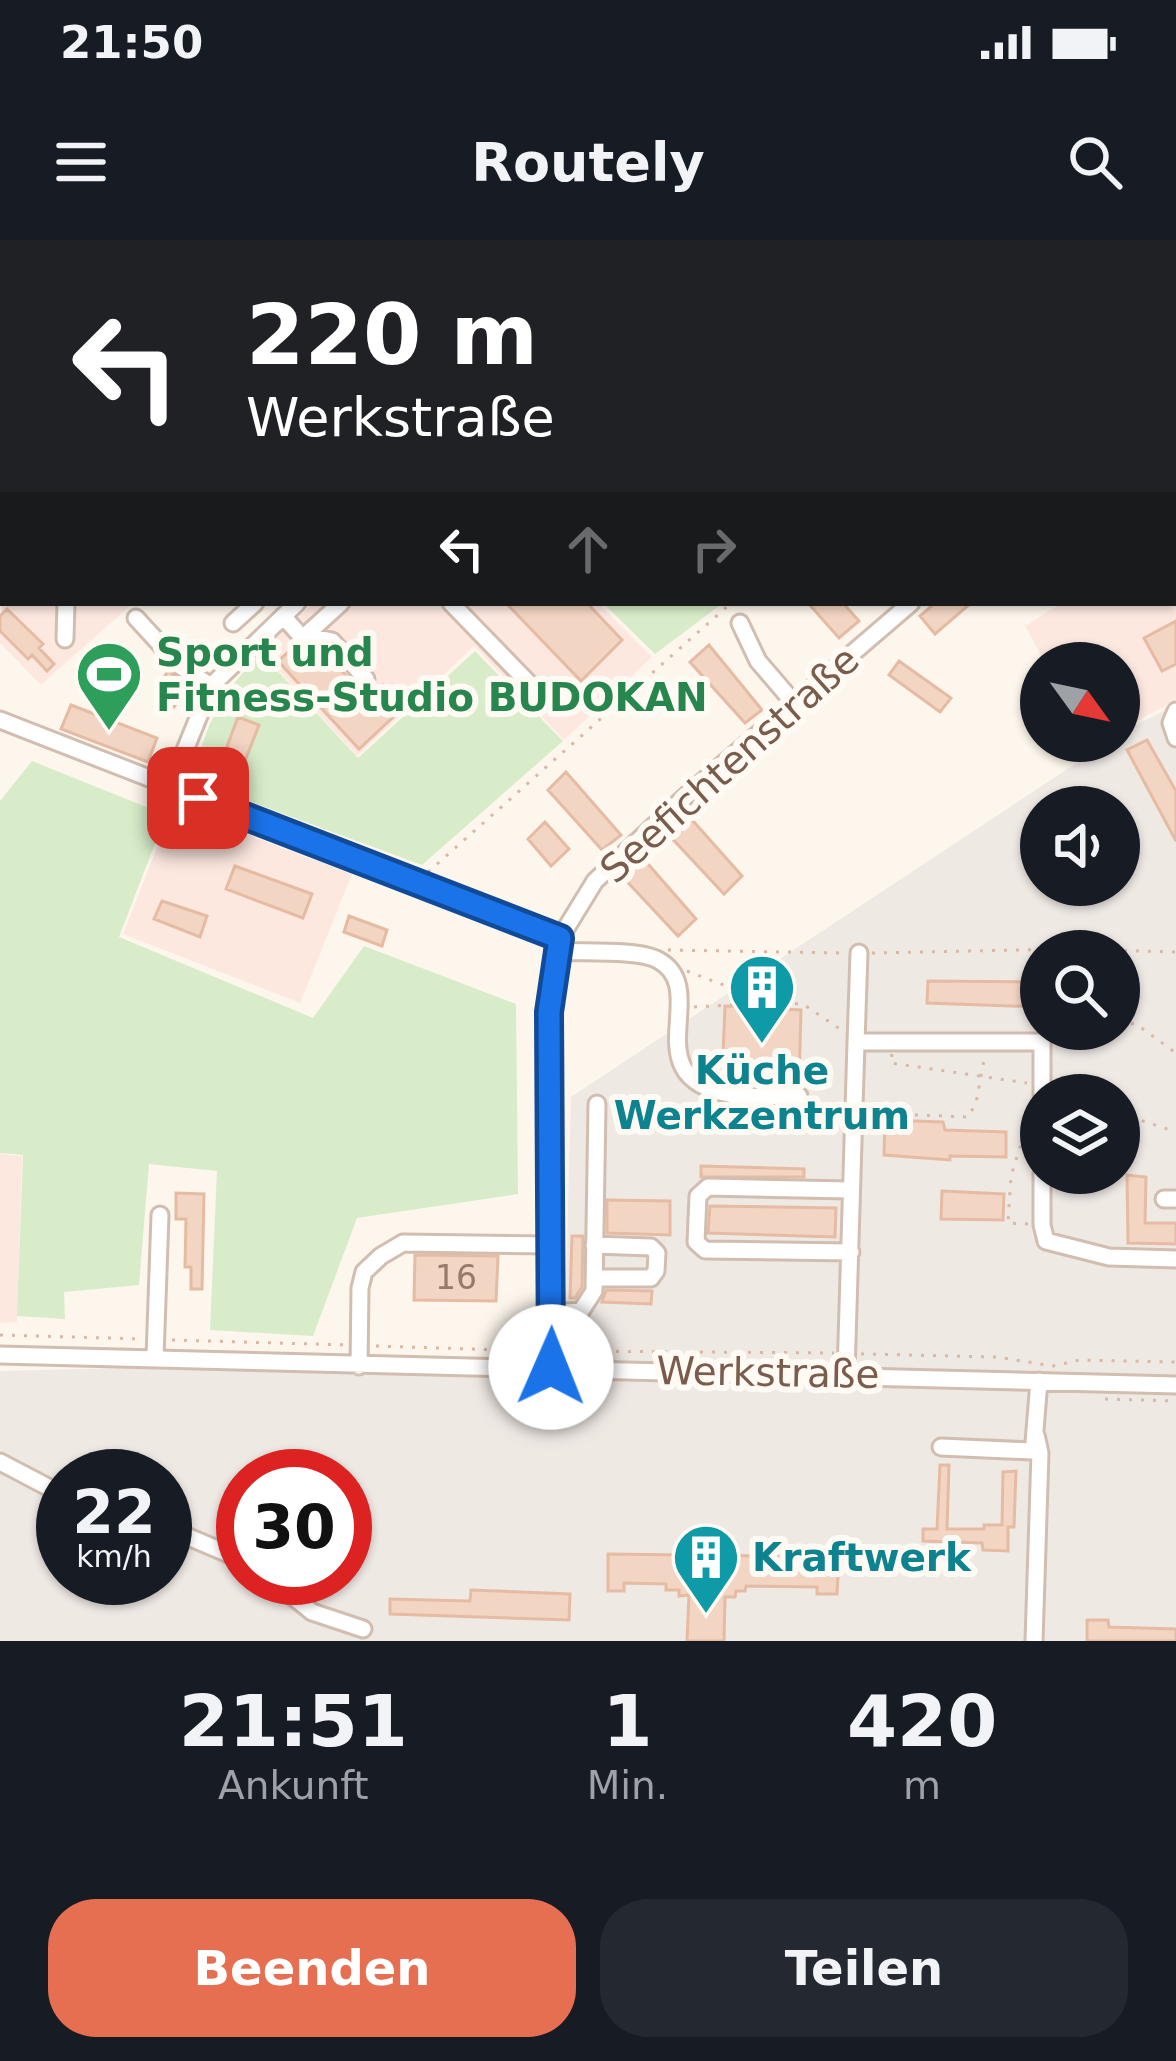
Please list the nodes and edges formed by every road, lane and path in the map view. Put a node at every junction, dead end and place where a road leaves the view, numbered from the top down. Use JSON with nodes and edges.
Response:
{"nodes":[{"id":1,"x":67,"y":606,"type":"edge"},
{"id":2,"x":252,"y":606,"type":"edge"},
{"id":3,"x":294,"y":606,"type":"edge"},
{"id":4,"x":338,"y":606,"type":"edge"},
{"id":5,"x":455,"y":606,"type":"edge"},
{"id":6,"x":728,"y":606,"type":"edge"},
{"id":7,"x":908,"y":606,"type":"edge"},
{"id":8,"x":283,"y":616,"type":"junction"},
{"id":9,"x":136,"y":618,"type":"dead end"},
{"id":10,"x":232,"y":623,"type":"dead end"},
{"id":11,"x":740,"y":623,"type":"dead end"},
{"id":12,"x":308,"y":634,"type":"junction"},
{"id":13,"x":65,"y":639,"type":"dead end"},
{"id":14,"x":366,"y":679,"type":"dead end"},
{"id":15,"x":211,"y":686,"type":"junction"},
{"id":16,"x":548,"y":703,"type":"dead end"},
{"id":17,"x":794,"y":704,"type":"junction"},
{"id":18,"x":1176,"y":711,"type":"edge"},
{"id":19,"x":0,"y":720,"type":"edge"},
{"id":20,"x":1176,"y":738,"type":"edge"},
{"id":21,"x":170,"y":787,"type":"junction"},
{"id":22,"x":418,"y":882,"type":"junction"},
{"id":23,"x":558,"y":944,"type":"junction"},
{"id":24,"x":859,"y":953,"type":"dead end"},
{"id":25,"x":671,"y":970,"type":"junction"},
{"id":26,"x":677,"y":1018,"type":"junction"},
{"id":27,"x":1140,"y":1027,"type":"edge"},
{"id":28,"x":856,"y":1042,"type":"junction"},
{"id":29,"x":1176,"y":1053,"type":"edge"},
{"id":30,"x":984,"y":1060,"type":"dead end"},
{"id":31,"x":1042,"y":1074,"type":"edge"},
{"id":32,"x":799,"y":1096,"type":"dead end"},
{"id":33,"x":597,"y":1104,"type":"dead end"},
{"id":34,"x":853,"y":1112,"type":"junction"},
{"id":35,"x":1140,"y":1120,"type":"edge"},
{"id":36,"x":1176,"y":1132,"type":"edge"},
{"id":37,"x":1020,"y":1147,"type":"edge"},
{"id":38,"x":849,"y":1190,"type":"junction"},
{"id":39,"x":1042,"y":1194,"type":"edge"},
{"id":40,"x":160,"y":1215,"type":"dead end"},
{"id":41,"x":1042,"y":1225,"type":"junction"},
{"id":42,"x":551,"y":1245,"type":"junction"},
{"id":43,"x":594,"y":1245,"type":"junction"},
{"id":44,"x":851,"y":1252,"type":"junction"},
{"id":45,"x":1176,"y":1259,"type":"edge"},
{"id":46,"x":594,"y":1278,"type":"junction"},
{"id":47,"x":552,"y":1312,"type":"junction"},
{"id":48,"x":0,"y":1335,"type":"edge"},
{"id":49,"x":359,"y":1346,"type":"junction"},
{"id":50,"x":155,"y":1348,"type":"junction"},
{"id":51,"x":847,"y":1353,"type":"junction"},
{"id":52,"x":0,"y":1355,"type":"edge"},
{"id":53,"x":551,"y":1359,"type":"junction"},
{"id":54,"x":1176,"y":1362,"type":"edge"},
{"id":55,"x":359,"y":1366,"type":"junction"},
{"id":56,"x":846,"y":1374,"type":"junction"},
{"id":57,"x":1040,"y":1382,"type":"junction"},
{"id":58,"x":1176,"y":1385,"type":"edge"},
{"id":59,"x":1034,"y":1443,"type":"junction"},
{"id":60,"x":941,"y":1448,"type":"dead end"},
{"id":61,"x":0,"y":1462,"type":"edge"},
{"id":62,"x":36,"y":1481,"type":"edge"},
{"id":63,"x":303,"y":1605,"type":"edge"},
{"id":64,"x":363,"y":1629,"type":"dead end"},
{"id":65,"x":1034,"y":1641,"type":"edge"}],
"edges":[{"from":1,"to":13,"type":"street"},
{"from":2,"to":10,"type":"street"},
{"from":3,"to":8,"type":"street"},
{"from":4,"to":12,"type":"street"},
{"from":5,"to":16,"type":"street"},
{"from":6,"to":22,"type":"path"},
{"from":7,"to":17,"type":"street","name":"Seefichtenstraße"},
{"from":8,"to":12,"type":"street"},
{"from":8,"to":15,"type":"street"},
{"from":9,"to":15,"type":"street"},
{"from":11,"to":17,"type":"street"},
{"from":12,"to":14,"type":"street"},
{"from":15,"to":21,"type":"street"},
{"from":17,"to":23,"type":"street","name":"Seefichtenstraße"},
{"from":18,"to":20,"type":"street"},
{"from":19,"to":21,"type":"street"},
{"from":21,"to":22,"type":"street"},
{"from":22,"to":23,"type":"street"},
{"from":23,"to":25,"type":"street"},
{"from":23,"to":42,"type":"street","name":"Seefichtenstraße"},
{"from":24,"to":28,"type":"street"},
{"from":25,"to":26,"type":"street"},
{"from":25,"to":26,"type":"path"},
{"from":26,"to":32,"type":"street"},
{"from":27,"to":29,"type":"path"},
{"from":28,"to":31,"type":"street"},
{"from":28,"to":34,"type":"street"},
{"from":30,"to":34,"type":"path"},
{"from":33,"to":43,"type":"street"},
{"from":34,"to":38,"type":"street"},
{"from":35,"to":36,"type":"path"},
{"from":37,"to":41,"type":"path"},
{"from":38,"to":44,"type":"street"},
{"from":38,"to":44,"type":"street"},
{"from":39,"to":41,"type":"street"},
{"from":40,"to":50,"type":"street"},
{"from":41,"to":45,"type":"street"},
{"from":42,"to":47,"type":"street","name":"Seefichtenstraße"},
{"from":42,"to":49,"type":"street"},
{"from":43,"to":46,"type":"street"},
{"from":43,"to":46,"type":"street"},
{"from":44,"to":51,"type":"street"},
{"from":46,"to":47,"type":"street"},
{"from":47,"to":53,"type":"street","name":"Seefichtenstraße"},
{"from":48,"to":50,"type":"path"},
{"from":49,"to":50,"type":"path"},
{"from":49,"to":53,"type":"path"},
{"from":49,"to":55,"type":"street"},
{"from":50,"to":52,"type":"street","name":"Werkstraße"},
{"from":50,"to":55,"type":"street","name":"Werkstraße"},
{"from":51,"to":53,"type":"path"},
{"from":51,"to":54,"type":"path"},
{"from":51,"to":56,"type":"street"},
{"from":53,"to":55,"type":"street","name":"Werkstraße"},
{"from":53,"to":56,"type":"street","name":"Werkstraße"},
{"from":56,"to":57,"type":"street","name":"Werkstraße"},
{"from":57,"to":58,"type":"street","name":"Werkstraße"},
{"from":57,"to":59,"type":"street"},
{"from":59,"to":60,"type":"street"},
{"from":59,"to":65,"type":"street"},
{"from":61,"to":62,"type":"street"},
{"from":63,"to":64,"type":"street"}]}
